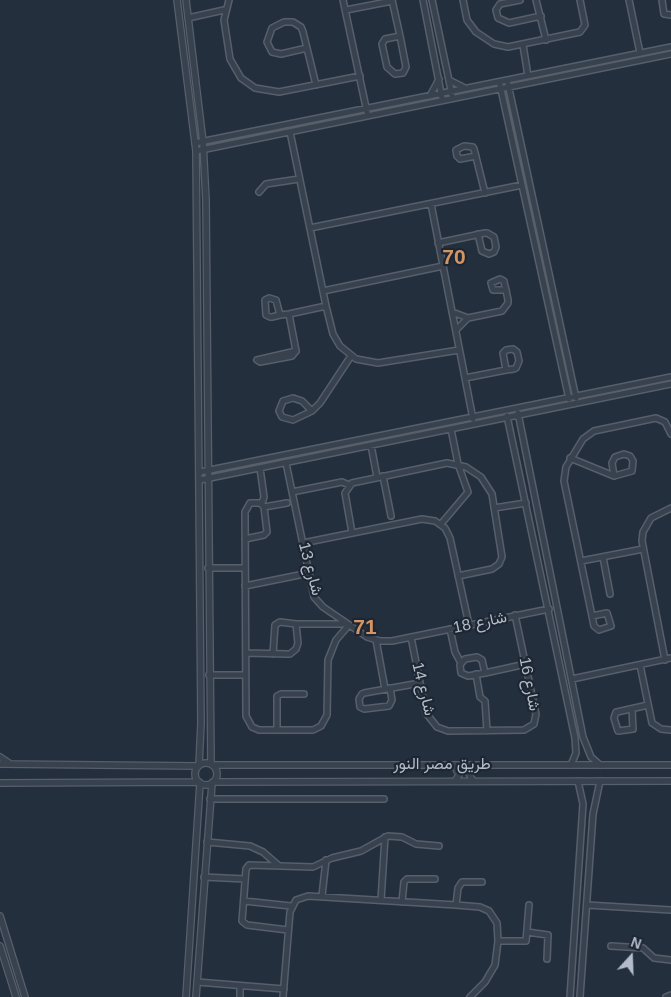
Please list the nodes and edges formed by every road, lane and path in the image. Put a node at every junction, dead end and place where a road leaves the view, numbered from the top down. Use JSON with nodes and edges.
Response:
{"nodes":[{"id":1,"x":177,"y":0,"type":"edge"},
{"id":2,"x":186,"y":0,"type":"edge"},
{"id":3,"x":228,"y":0,"type":"edge"},
{"id":4,"x":343,"y":0,"type":"edge"},
{"id":5,"x":423,"y":0,"type":"edge"},
{"id":6,"x":432,"y":0,"type":"edge"},
{"id":7,"x":463,"y":0,"type":"edge"},
{"id":8,"x":520,"y":0,"type":"edge"},
{"id":9,"x":536,"y":0,"type":"edge"},
{"id":10,"x":580,"y":0,"type":"edge"},
{"id":11,"x":629,"y":0,"type":"edge"},
{"id":12,"x":662,"y":0,"type":"edge"},
{"id":13,"x":392,"y":1,"type":"edge"},
{"id":14,"x":224,"y":10,"type":"junction"},
{"id":15,"x":346,"y":10,"type":"junction"},
{"id":16,"x":541,"y":16,"type":"junction"},
{"id":17,"x":671,"y":16,"type":"edge"},
{"id":18,"x":188,"y":18,"type":"junction"},
{"id":19,"x":400,"y":36,"type":"junction"},
{"id":20,"x":546,"y":40,"type":"junction"},
{"id":21,"x":523,"y":45,"type":"junction"},
{"id":22,"x":671,"y":47,"type":"edge"},
{"id":23,"x":307,"y":48,"type":"junction"},
{"id":24,"x":640,"y":52,"type":"junction"},
{"id":25,"x":671,"y":54,"type":"edge"},
{"id":26,"x":360,"y":76,"type":"junction"},
{"id":27,"x":528,"y":76,"type":"junction"},
{"id":28,"x":439,"y":79,"type":"junction"},
{"id":29,"x":449,"y":80,"type":"junction"},
{"id":30,"x":507,"y":81,"type":"junction"},
{"id":31,"x":499,"y":82,"type":"junction"},
{"id":32,"x":316,"y":85,"type":"junction"},
{"id":33,"x":509,"y":87,"type":"junction"},
{"id":34,"x":468,"y":89,"type":"junction"},
{"id":35,"x":501,"y":89,"type":"junction"},
{"id":36,"x":452,"y":95,"type":"junction"},
{"id":37,"x":429,"y":97,"type":"junction"},
{"id":38,"x":442,"y":97,"type":"junction"},
{"id":39,"x":366,"y":109,"type":"junction"},
{"id":40,"x":368,"y":116,"type":"junction"},
{"id":41,"x":290,"y":132,"type":"junction"},
{"id":42,"x":203,"y":142,"type":"junction"},
{"id":43,"x":195,"y":143,"type":"junction"},
{"id":44,"x":464,"y":146,"type":"junction"},
{"id":45,"x":522,"y":148,"type":"junction"},
{"id":46,"x":204,"y":149,"type":"junction"},
{"id":47,"x":514,"y":149,"type":"junction"},
{"id":48,"x":196,"y":151,"type":"junction"},
{"id":49,"x":476,"y":156,"type":"junction"},
{"id":50,"x":466,"y":158,"type":"junction"},
{"id":51,"x":299,"y":178,"type":"junction"},
{"id":52,"x":522,"y":185,"type":"junction"},
{"id":53,"x":259,"y":192,"type":"dead end"},
{"id":54,"x":484,"y":193,"type":"junction"},
{"id":55,"x":431,"y":204,"type":"junction"},
{"id":56,"x":536,"y":215,"type":"junction"},
{"id":57,"x":529,"y":217,"type":"junction"},
{"id":58,"x":310,"y":228,"type":"junction"},
{"id":59,"x":478,"y":234,"type":"junction"},
{"id":60,"x":438,"y":243,"type":"junction"},
{"id":61,"x":443,"y":266,"type":"junction"},
{"id":62,"x":506,"y":290,"type":"dead end"},
{"id":63,"x":323,"y":291,"type":"junction"},
{"id":64,"x":326,"y":306,"type":"junction"},
{"id":65,"x":452,"y":312,"type":"junction"},
{"id":66,"x":289,"y":314,"type":"junction"},
{"id":67,"x":280,"y":315,"type":"dead end"},
{"id":68,"x":468,"y":318,"type":"junction"},
{"id":69,"x":456,"y":330,"type":"junction"},
{"id":70,"x":459,"y":350,"type":"junction"},
{"id":71,"x":296,"y":351,"type":"junction"},
{"id":72,"x":351,"y":356,"type":"junction"},
{"id":73,"x":506,"y":370,"type":"dead end"},
{"id":74,"x":671,"y":377,"type":"edge"},
{"id":75,"x":465,"y":378,"type":"junction"},
{"id":76,"x":671,"y":384,"type":"edge"},
{"id":77,"x":576,"y":396,"type":"junction"},
{"id":78,"x":568,"y":398,"type":"junction"},
{"id":79,"x":577,"y":403,"type":"junction"},
{"id":80,"x":570,"y":405,"type":"junction"},
{"id":81,"x":517,"y":408,"type":"junction"},
{"id":82,"x":506,"y":410,"type":"junction"},
{"id":83,"x":312,"y":411,"type":"junction"},
{"id":84,"x":518,"y":416,"type":"junction"},
{"id":85,"x":472,"y":417,"type":"junction"},
{"id":86,"x":507,"y":418,"type":"junction"},
{"id":87,"x":474,"y":424,"type":"junction"},
{"id":88,"x":451,"y":429,"type":"junction"},
{"id":89,"x":671,"y":434,"type":"edge"},
{"id":90,"x":371,"y":445,"type":"junction"},
{"id":91,"x":570,"y":458,"type":"junction"},
{"id":92,"x":286,"y":463,"type":"junction"},
{"id":93,"x":458,"y":464,"type":"junction"},
{"id":94,"x":260,"y":468,"type":"junction"},
{"id":95,"x":208,"y":471,"type":"junction"},
{"id":96,"x":200,"y":472,"type":"junction"},
{"id":97,"x":380,"y":476,"type":"junction"},
{"id":98,"x":614,"y":476,"type":"junction"},
{"id":99,"x":208,"y":478,"type":"junction"},
{"id":100,"x":200,"y":480,"type":"junction"},
{"id":101,"x":349,"y":485,"type":"junction"},
{"id":102,"x":292,"y":492,"type":"junction"},
{"id":103,"x":294,"y":502,"type":"junction"},
{"id":104,"x":526,"y":503,"type":"junction"},
{"id":105,"x":263,"y":505,"type":"junction"},
{"id":106,"x":494,"y":508,"type":"junction"},
{"id":107,"x":671,"y":508,"type":"edge"},
{"id":108,"x":441,"y":524,"type":"junction"},
{"id":109,"x":392,"y":525,"type":"junction"},
{"id":110,"x":352,"y":533,"type":"junction"},
{"id":111,"x":245,"y":539,"type":"junction"},
{"id":112,"x":302,"y":544,"type":"junction"},
{"id":113,"x":643,"y":549,"type":"junction"},
{"id":114,"x":604,"y":557,"type":"junction"},
{"id":115,"x":581,"y":561,"type":"junction"},
{"id":116,"x":208,"y":568,"type":"junction"},
{"id":117,"x":245,"y":568,"type":"junction"},
{"id":118,"x":308,"y":573,"type":"junction"},
{"id":119,"x":550,"y":575,"type":"junction"},
{"id":120,"x":458,"y":576,"type":"junction"},
{"id":121,"x":542,"y":577,"type":"junction"},
{"id":122,"x":245,"y":586,"type":"junction"},
{"id":123,"x":610,"y":594,"type":"dead end"},
{"id":124,"x":549,"y":609,"type":"junction"},
{"id":125,"x":515,"y":615,"type":"junction"},
{"id":126,"x":592,"y":616,"type":"dead end"},
{"id":127,"x":296,"y":624,"type":"junction"},
{"id":128,"x":348,"y":624,"type":"junction"},
{"id":129,"x":469,"y":625,"type":"junction"},
{"id":130,"x":450,"y":629,"type":"junction"},
{"id":131,"x":411,"y":637,"type":"junction"},
{"id":132,"x":376,"y":640,"type":"junction"},
{"id":133,"x":564,"y":640,"type":"junction"},
{"id":134,"x":556,"y":642,"type":"junction"},
{"id":135,"x":246,"y":653,"type":"junction"},
{"id":136,"x":272,"y":654,"type":"junction"},
{"id":137,"x":668,"y":659,"type":"edge"},
{"id":138,"x":461,"y":663,"type":"junction"},
{"id":139,"x":526,"y":664,"type":"junction"},
{"id":140,"x":640,"y":665,"type":"junction"},
{"id":141,"x":485,"y":673,"type":"junction"},
{"id":142,"x":476,"y":674,"type":"junction"},
{"id":143,"x":209,"y":675,"type":"junction"},
{"id":144,"x":246,"y":675,"type":"junction"},
{"id":145,"x":572,"y":679,"type":"junction"},
{"id":146,"x":420,"y":683,"type":"junction"},
{"id":147,"x":388,"y":689,"type":"junction"},
{"id":148,"x":304,"y":694,"type":"dead end"},
{"id":149,"x":648,"y":705,"type":"junction"},
{"id":150,"x":632,"y":709,"type":"junction"},
{"id":151,"x":277,"y":730,"type":"junction"},
{"id":152,"x":671,"y":730,"type":"edge"},
{"id":153,"x":448,"y":731,"type":"joint"},
{"id":154,"x":487,"y":731,"type":"junction"},
{"id":155,"x":202,"y":752,"type":"junction"},
{"id":156,"x":210,"y":752,"type":"junction"},
{"id":157,"x":0,"y":757,"type":"edge"},
{"id":158,"x":0,"y":764,"type":"edge"},
{"id":159,"x":11,"y":764,"type":"junction"},
{"id":160,"x":199,"y":765,"type":"junction"},
{"id":161,"x":212,"y":765,"type":"junction"},
{"id":162,"x":454,"y":765,"type":"junction"},
{"id":163,"x":471,"y":765,"type":"junction"},
{"id":164,"x":571,"y":765,"type":"junction"},
{"id":165,"x":600,"y":765,"type":"junction"},
{"id":166,"x":671,"y":765,"type":"edge"},
{"id":167,"x":456,"y":781,"type":"junction"},
{"id":168,"x":473,"y":781,"type":"junction"},
{"id":169,"x":578,"y":781,"type":"junction"},
{"id":170,"x":600,"y":781,"type":"junction"},
{"id":171,"x":671,"y":781,"type":"edge"},
{"id":172,"x":213,"y":782,"type":"junction"},
{"id":173,"x":0,"y":783,"type":"edge"},
{"id":174,"x":199,"y":783,"type":"junction"},
{"id":175,"x":200,"y":793,"type":"junction"},
{"id":176,"x":210,"y":796,"type":"junction"},
{"id":177,"x":384,"y":799,"type":"dead end"},
{"id":178,"x":583,"y":804,"type":"junction"},
{"id":179,"x":594,"y":805,"type":"junction"},
{"id":180,"x":385,"y":837,"type":"junction"},
{"id":181,"x":207,"y":842,"type":"junction"},
{"id":182,"x":439,"y":846,"type":"dead end"},
{"id":183,"x":326,"y":860,"type":"junction"},
{"id":184,"x":280,"y":867,"type":"junction"},
{"id":185,"x":204,"y":877,"type":"junction"},
{"id":186,"x":245,"y":879,"type":"junction"},
{"id":187,"x":435,"y":879,"type":"dead end"},
{"id":188,"x":482,"y":882,"type":"dead end"},
{"id":189,"x":322,"y":896,"type":"junction"},
{"id":190,"x":380,"y":900,"type":"junction"},
{"id":191,"x":244,"y":901,"type":"junction"},
{"id":192,"x":402,"y":902,"type":"junction"},
{"id":193,"x":456,"y":905,"type":"junction"},
{"id":194,"x":529,"y":905,"type":"dead end"},
{"id":195,"x":587,"y":905,"type":"junction"},
{"id":196,"x":291,"y":906,"type":"junction"},
{"id":197,"x":671,"y":910,"type":"edge"},
{"id":198,"x":0,"y":916,"type":"edge"},
{"id":199,"x":288,"y":930,"type":"junction"},
{"id":200,"x":527,"y":932,"type":"junction"},
{"id":201,"x":498,"y":941,"type":"junction"},
{"id":202,"x":0,"y":946,"type":"edge"},
{"id":203,"x":611,"y":946,"type":"dead end"},
{"id":204,"x":547,"y":959,"type":"dead end"},
{"id":205,"x":2,"y":960,"type":"edge"},
{"id":206,"x":671,"y":960,"type":"edge"},
{"id":207,"x":197,"y":982,"type":"junction"},
{"id":208,"x":240,"y":986,"type":"junction"},
{"id":209,"x":284,"y":989,"type":"junction"},
{"id":210,"x":671,"y":994,"type":"edge"},
{"id":211,"x":570,"y":996,"type":"edge"},
{"id":212,"x":16,"y":997,"type":"edge"},
{"id":213,"x":26,"y":997,"type":"edge"},
{"id":214,"x":186,"y":997,"type":"edge"},
{"id":215,"x":196,"y":997,"type":"edge"},
{"id":216,"x":240,"y":997,"type":"edge"},
{"id":217,"x":283,"y":997,"type":"edge"},
{"id":218,"x":470,"y":997,"type":"edge"},
{"id":219,"x":580,"y":997,"type":"edge"},
{"id":220,"x":666,"y":997,"type":"edge"}],
"edges":[{"from":1,"to":43,"type":"street"},
{"from":2,"to":18,"type":"street"},
{"from":3,"to":14,"type":"street"},
{"from":4,"to":15,"type":"street"},
{"from":5,"to":28,"type":"street"},
{"from":6,"to":29,"type":"street"},
{"from":7,"to":21,"type":"street"},
{"from":8,"to":16,"type":"street"},
{"from":9,"to":16,"type":"street"},
{"from":10,"to":20,"type":"street"},
{"from":11,"to":24,"type":"street"},
{"from":12,"to":17,"type":"street"},
{"from":13,"to":15,"type":"street"},
{"from":13,"to":19,"type":"street"},
{"from":14,"to":18,"type":"street"},
{"from":14,"to":32,"type":"street"},
{"from":15,"to":26,"type":"street"},
{"from":16,"to":20,"type":"street"},
{"from":18,"to":42,"type":"street"},
{"from":19,"to":19,"type":"street"},
{"from":20,"to":21,"type":"street"},
{"from":21,"to":27,"type":"street"},
{"from":22,"to":24,"type":"street"},
{"from":23,"to":23,"type":"street"},
{"from":23,"to":32,"type":"street"},
{"from":24,"to":27,"type":"street"},
{"from":25,"to":33,"type":"street"},
{"from":26,"to":32,"type":"street"},
{"from":26,"to":39,"type":"street"},
{"from":27,"to":30,"type":"street"},
{"from":28,"to":37,"type":"street"},
{"from":28,"to":38,"type":"street"},
{"from":29,"to":34,"type":"street"},
{"from":29,"to":36,"type":"street"},
{"from":30,"to":31,"type":"street"},
{"from":30,"to":33,"type":"street"},
{"from":31,"to":34,"type":"street"},
{"from":31,"to":35,"type":"street"},
{"from":33,"to":35,"type":"street"},
{"from":33,"to":45,"type":"street"},
{"from":34,"to":36,"type":"street"},
{"from":35,"to":36,"type":"street"},
{"from":35,"to":47,"type":"street"},
{"from":36,"to":38,"type":"street"},
{"from":37,"to":38,"type":"street"},
{"from":37,"to":39,"type":"street"},
{"from":38,"to":40,"type":"street"},
{"from":39,"to":40,"type":"street"},
{"from":39,"to":42,"type":"street"},
{"from":40,"to":41,"type":"street"},
{"from":41,"to":46,"type":"street"},
{"from":41,"to":51,"type":"street"},
{"from":42,"to":43,"type":"street"},
{"from":42,"to":46,"type":"street"},
{"from":43,"to":48,"type":"street"},
{"from":44,"to":49,"type":"street"},
{"from":44,"to":50,"type":"street"},
{"from":44,"to":50,"type":"street"},
{"from":45,"to":47,"type":"street"},
{"from":45,"to":56,"type":"street"},
{"from":46,"to":48,"type":"street"},
{"from":46,"to":95,"type":"street"},
{"from":47,"to":52,"type":"street"},
{"from":48,"to":96,"type":"street"},
{"from":49,"to":50,"type":"street"},
{"from":49,"to":54,"type":"street"},
{"from":51,"to":53,"type":"street"},
{"from":51,"to":58,"type":"street"},
{"from":52,"to":54,"type":"street"},
{"from":52,"to":57,"type":"street"},
{"from":54,"to":55,"type":"street"},
{"from":55,"to":58,"type":"street"},
{"from":55,"to":60,"type":"street"},
{"from":56,"to":57,"type":"street"},
{"from":56,"to":77,"type":"street"},
{"from":57,"to":78,"type":"street"},
{"from":58,"to":63,"type":"street"},
{"from":59,"to":59,"type":"street"},
{"from":59,"to":60,"type":"street"},
{"from":60,"to":61,"type":"street"},
{"from":61,"to":63,"type":"street"},
{"from":61,"to":65,"type":"street"},
{"from":62,"to":68,"type":"street"},
{"from":63,"to":64,"type":"street"},
{"from":64,"to":66,"type":"street"},
{"from":64,"to":72,"type":"street"},
{"from":65,"to":68,"type":"street"},
{"from":65,"to":69,"type":"street"},
{"from":66,"to":67,"type":"street"},
{"from":66,"to":71,"type":"street"},
{"from":68,"to":69,"type":"street"},
{"from":69,"to":70,"type":"street"},
{"from":70,"to":72,"type":"street"},
{"from":70,"to":75,"type":"street"},
{"from":71,"to":71,"type":"street"},
{"from":72,"to":83,"type":"street"},
{"from":73,"to":75,"type":"street"},
{"from":74,"to":77,"type":"street"},
{"from":75,"to":85,"type":"street"},
{"from":76,"to":79,"type":"street"},
{"from":77,"to":78,"type":"street"},
{"from":77,"to":79,"type":"street"},
{"from":78,"to":80,"type":"street"},
{"from":78,"to":81,"type":"street"},
{"from":79,"to":80,"type":"street"},
{"from":80,"to":84,"type":"street"},
{"from":81,"to":82,"type":"street"},
{"from":81,"to":84,"type":"street"},
{"from":82,"to":85,"type":"street"},
{"from":82,"to":86,"type":"street"},
{"from":83,"to":83,"type":"street"},
{"from":84,"to":86,"type":"street"},
{"from":84,"to":119,"type":"street"},
{"from":85,"to":87,"type":"street"},
{"from":85,"to":95,"type":"street"},
{"from":86,"to":87,"type":"street"},
{"from":86,"to":104,"type":"street"},
{"from":87,"to":88,"type":"street"},
{"from":88,"to":90,"type":"street"},
{"from":88,"to":93,"type":"street"},
{"from":89,"to":91,"type":"street"},
{"from":90,"to":92,"type":"street"},
{"from":90,"to":97,"type":"street"},
{"from":91,"to":98,"type":"street"},
{"from":91,"to":115,"type":"street"},
{"from":92,"to":94,"type":"street"},
{"from":92,"to":102,"type":"street","name":"شارع 13"},
{"from":93,"to":97,"type":"street"},
{"from":93,"to":106,"type":"street"},
{"from":93,"to":108,"type":"street"},
{"from":94,"to":99,"type":"street"},
{"from":94,"to":105,"type":"street"},
{"from":95,"to":96,"type":"street"},
{"from":95,"to":99,"type":"street"},
{"from":96,"to":100,"type":"street"},
{"from":97,"to":101,"type":"street"},
{"from":97,"to":109,"type":"street"},
{"from":98,"to":98,"type":"street"},
{"from":99,"to":100,"type":"street"},
{"from":99,"to":116,"type":"street"},
{"from":100,"to":155,"type":"street"},
{"from":101,"to":102,"type":"street"},
{"from":101,"to":110,"type":"street"},
{"from":102,"to":103,"type":"street","name":"شارع 13"},
{"from":103,"to":105,"type":"street"},
{"from":103,"to":112,"type":"street","name":"شارع 13"},
{"from":104,"to":106,"type":"street"},
{"from":104,"to":121,"type":"street"},
{"from":105,"to":111,"type":"street"},
{"from":105,"to":111,"type":"street"},
{"from":106,"to":120,"type":"street"},
{"from":107,"to":113,"type":"street"},
{"from":108,"to":109,"type":"street"},
{"from":108,"to":120,"type":"street"},
{"from":109,"to":110,"type":"street"},
{"from":110,"to":112,"type":"street"},
{"from":111,"to":117,"type":"street"},
{"from":112,"to":118,"type":"street","name":"شارع 13"},
{"from":113,"to":114,"type":"street"},
{"from":113,"to":137,"type":"street"},
{"from":114,"to":115,"type":"street"},
{"from":114,"to":123,"type":"street"},
{"from":115,"to":126,"type":"street"},
{"from":116,"to":117,"type":"street"},
{"from":116,"to":143,"type":"street"},
{"from":117,"to":122,"type":"street"},
{"from":118,"to":122,"type":"street"},
{"from":118,"to":128,"type":"street","name":"شارع 13"},
{"from":119,"to":121,"type":"street"},
{"from":119,"to":133,"type":"street"},
{"from":120,"to":129,"type":"street"},
{"from":121,"to":124,"type":"street"},
{"from":122,"to":135,"type":"street"},
{"from":124,"to":125,"type":"street","name":"شارع 18"},
{"from":124,"to":134,"type":"street"},
{"from":125,"to":129,"type":"street","name":"شارع 18"},
{"from":125,"to":139,"type":"street","name":"شارع 16"},
{"from":127,"to":128,"type":"street"},
{"from":127,"to":136,"type":"street"},
{"from":127,"to":136,"type":"street"},
{"from":128,"to":132,"type":"street","name":"شارع 13"},
{"from":128,"to":151,"type":"street"},
{"from":129,"to":130,"type":"street","name":"شارع 18"},
{"from":130,"to":131,"type":"street","name":"شارع 18"},
{"from":130,"to":138,"type":"street"},
{"from":131,"to":132,"type":"street"},
{"from":131,"to":146,"type":"street","name":"شارع 14"},
{"from":132,"to":147,"type":"street"},
{"from":133,"to":134,"type":"street"},
{"from":133,"to":145,"type":"street"},
{"from":134,"to":164,"type":"street"},
{"from":135,"to":136,"type":"street"},
{"from":135,"to":144,"type":"street"},
{"from":137,"to":140,"type":"street"},
{"from":138,"to":141,"type":"street"},
{"from":138,"to":142,"type":"street"},
{"from":139,"to":141,"type":"street"},
{"from":139,"to":154,"type":"street","name":"شارع 16"},
{"from":140,"to":145,"type":"street"},
{"from":140,"to":149,"type":"street"},
{"from":141,"to":142,"type":"street"},
{"from":142,"to":154,"type":"street"},
{"from":143,"to":144,"type":"street"},
{"from":143,"to":156,"type":"street"},
{"from":144,"to":151,"type":"street"},
{"from":145,"to":165,"type":"street"},
{"from":146,"to":147,"type":"street"},
{"from":146,"to":153,"type":"street","name":"شارع 14"},
{"from":147,"to":147,"type":"street"},
{"from":148,"to":151,"type":"street"},
{"from":149,"to":150,"type":"street"},
{"from":149,"to":152,"type":"street"},
{"from":150,"to":150,"type":"street"},
{"from":153,"to":154,"type":"street","name":"شارع 16"},
{"from":155,"to":156,"type":"street"},
{"from":155,"to":160,"type":"street"},
{"from":156,"to":161,"type":"street"},
{"from":157,"to":159,"type":"street"},
{"from":158,"to":159,"type":"street"},
{"from":159,"to":160,"type":"street"},
{"from":160,"to":161,"type":"street"},
{"from":160,"to":174,"type":"street"},
{"from":161,"to":162,"type":"street","name":"طريق مصر النور"},
{"from":161,"to":172,"type":"street"},
{"from":162,"to":163,"type":"street","name":"طريق مصر النور"},
{"from":162,"to":167,"type":"street"},
{"from":163,"to":164,"type":"street","name":"طريق مصر النور"},
{"from":163,"to":168,"type":"street"},
{"from":164,"to":165,"type":"street","name":"طريق مصر النور"},
{"from":165,"to":166,"type":"street","name":"طريق مصر النور"},
{"from":167,"to":168,"type":"street","name":"طريق مصر النور"},
{"from":167,"to":172,"type":"street","name":"طريق مصر النور"},
{"from":168,"to":169,"type":"street","name":"طريق مصر النور"},
{"from":169,"to":170,"type":"street","name":"طريق مصر النور"},
{"from":169,"to":178,"type":"street"},
{"from":170,"to":171,"type":"street","name":"طريق مصر النور"},
{"from":170,"to":179,"type":"street"},
{"from":172,"to":174,"type":"street"},
{"from":172,"to":176,"type":"street"},
{"from":173,"to":174,"type":"street"},
{"from":174,"to":175,"type":"street"},
{"from":175,"to":176,"type":"street"},
{"from":175,"to":214,"type":"street"},
{"from":176,"to":177,"type":"street"},
{"from":176,"to":181,"type":"street"},
{"from":178,"to":179,"type":"street"},
{"from":178,"to":211,"type":"street"},
{"from":179,"to":195,"type":"street"},
{"from":180,"to":182,"type":"street"},
{"from":180,"to":183,"type":"street"},
{"from":180,"to":190,"type":"street"},
{"from":181,"to":184,"type":"street"},
{"from":181,"to":185,"type":"street"},
{"from":183,"to":184,"type":"street"},
{"from":183,"to":189,"type":"street"},
{"from":184,"to":186,"type":"street"},
{"from":185,"to":186,"type":"street"},
{"from":185,"to":207,"type":"street"},
{"from":186,"to":191,"type":"street"},
{"from":187,"to":192,"type":"street"},
{"from":188,"to":193,"type":"street"},
{"from":189,"to":190,"type":"street"},
{"from":189,"to":196,"type":"street"},
{"from":190,"to":192,"type":"street"},
{"from":191,"to":196,"type":"street"},
{"from":191,"to":199,"type":"street"},
{"from":192,"to":193,"type":"street"},
{"from":193,"to":201,"type":"street"},
{"from":194,"to":200,"type":"street"},
{"from":195,"to":197,"type":"street"},
{"from":195,"to":219,"type":"street"},
{"from":196,"to":199,"type":"street"},
{"from":198,"to":213,"type":"street"},
{"from":199,"to":209,"type":"street"},
{"from":200,"to":201,"type":"street"},
{"from":200,"to":204,"type":"street"},
{"from":201,"to":218,"type":"street"},
{"from":202,"to":205,"type":"street"},
{"from":203,"to":206,"type":"street"},
{"from":205,"to":212,"type":"street"},
{"from":207,"to":208,"type":"street"},
{"from":207,"to":215,"type":"street"},
{"from":208,"to":209,"type":"street"},
{"from":208,"to":216,"type":"street"},
{"from":209,"to":217,"type":"street"},
{"from":210,"to":220,"type":"street"}]}
